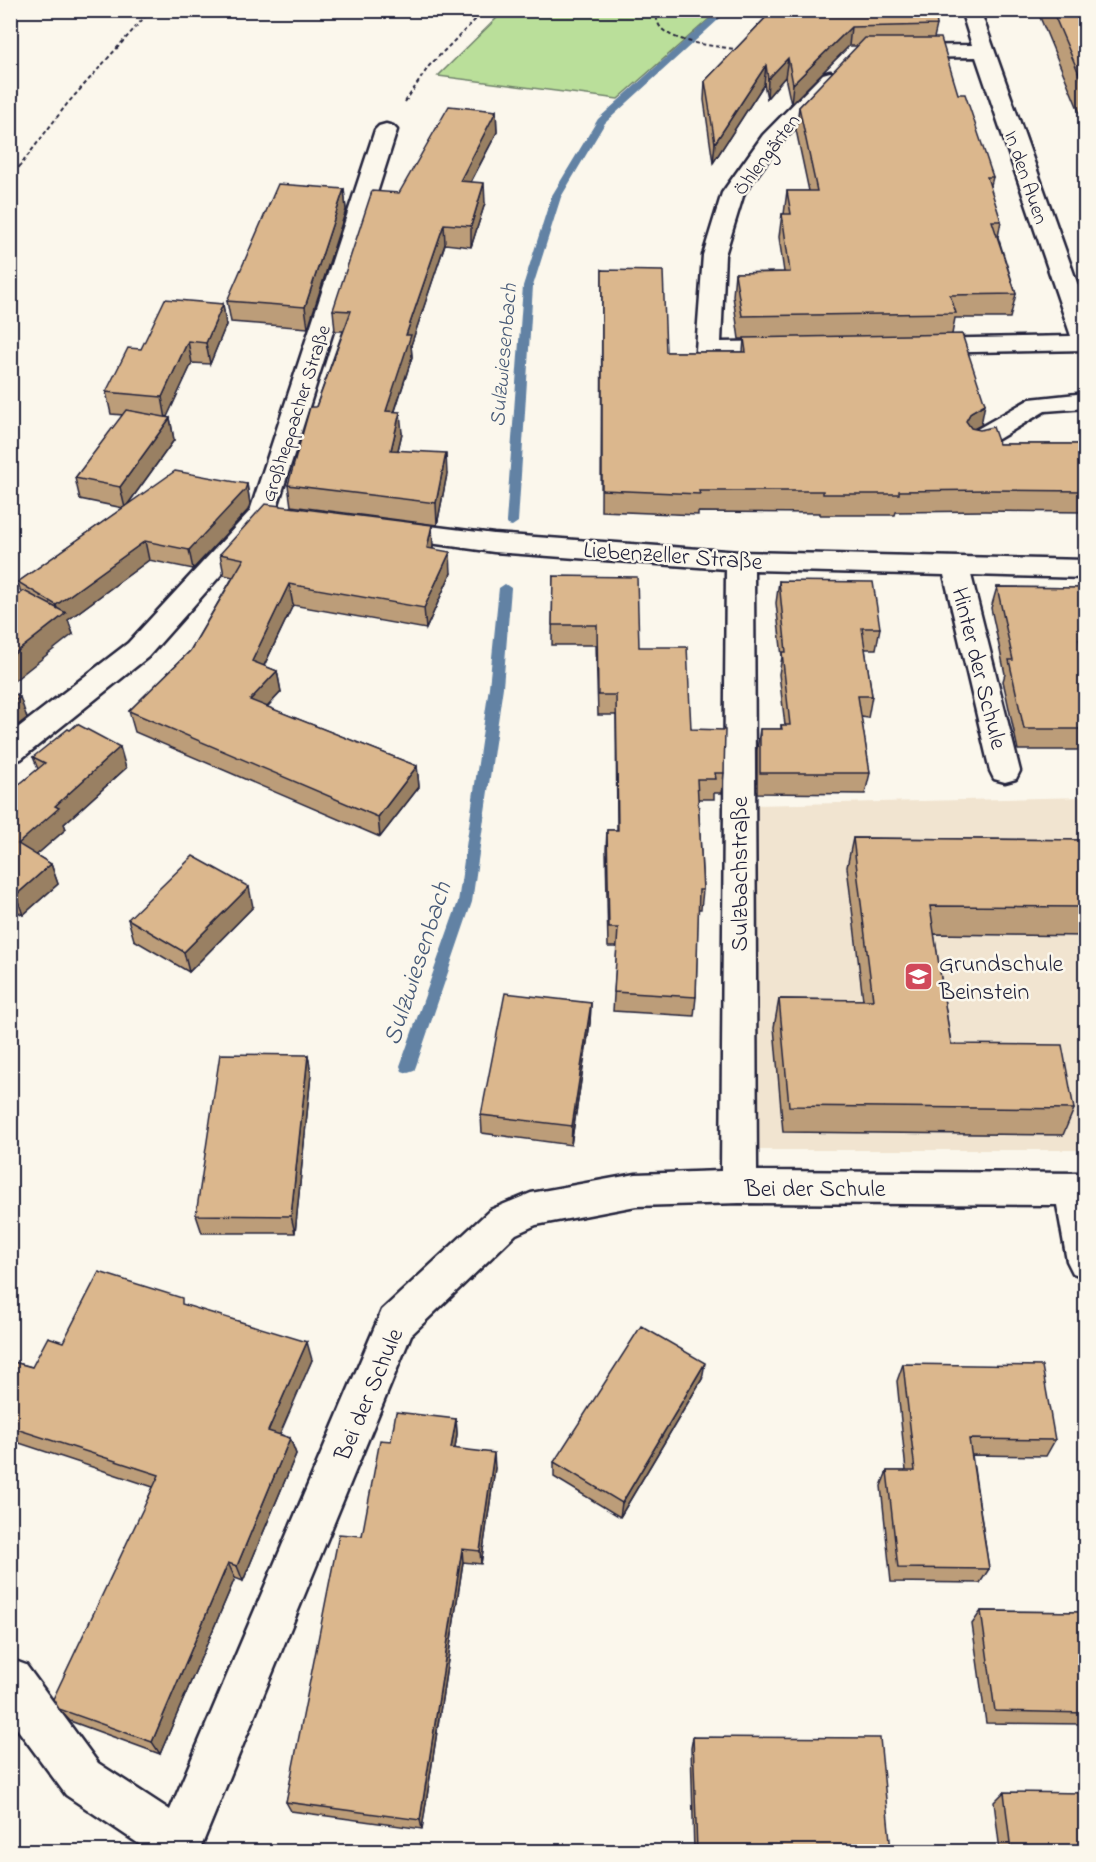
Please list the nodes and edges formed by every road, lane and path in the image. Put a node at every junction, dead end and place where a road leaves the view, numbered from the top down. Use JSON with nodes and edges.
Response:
{"nodes":[{"id":1,"x":151,"y":10,"type":"edge"},
{"id":2,"x":485,"y":10,"type":"edge"},
{"id":3,"x":655,"y":10,"type":"edge"},
{"id":4,"x":970,"y":10,"type":"edge"},
{"id":5,"x":750,"y":50,"type":"edge"},
{"id":6,"x":984,"y":51,"type":"junction"},
{"id":7,"x":879,"y":52,"type":"edge"},
{"id":8,"x":848,"y":60,"type":"edge"},
{"id":9,"x":386,"y":130,"type":"joint"},
{"id":10,"x":10,"y":179,"type":"edge"},
{"id":11,"x":1085,"y":343,"type":"edge"},
{"id":12,"x":900,"y":346,"type":"edge"},
{"id":13,"x":807,"y":348,"type":"edge"},
{"id":14,"x":1086,"y":400,"type":"edge"},
{"id":15,"x":976,"y":441,"type":"edge"},
{"id":16,"x":366,"y":527,"type":"edge"},
{"id":17,"x":740,"y":561,"type":"junction"},
{"id":18,"x":955,"y":565,"type":"junction"},
{"id":19,"x":1086,"y":569,"type":"edge"},
{"id":20,"x":10,"y":751,"type":"edge"},
{"id":21,"x":1005,"y":771,"type":"dead end"},
{"id":22,"x":739,"y":1187,"type":"junction"},
{"id":23,"x":1079,"y":1189,"type":"edge"},
{"id":24,"x":1086,"y":1261,"type":"edge"},
{"id":25,"x":10,"y":1682,"type":"edge"}],
"edges":[{"from":1,"to":10,"type":"path"},
{"from":2,"to":9,"type":"path"},
{"from":3,"to":5,"type":"path"},
{"from":4,"to":6,"type":"street","name":"In den Auen"},
{"from":6,"to":7,"type":"street"},
{"from":6,"to":11,"type":"street","name":"In den Auen"},
{"from":8,"to":13,"type":"street","name":"Öhlengärten"},
{"from":9,"to":20,"type":"street","name":"Großheppacher Straße"},
{"from":11,"to":12,"type":"street"},
{"from":14,"to":15,"type":"street"},
{"from":16,"to":17,"type":"street","name":"Liebenzeller Straße"},
{"from":17,"to":18,"type":"street","name":"Liebenzeller Straße"},
{"from":17,"to":22,"type":"street","name":"Sulzbachstraße"},
{"from":18,"to":19,"type":"street","name":"Liebenzeller Straße"},
{"from":18,"to":21,"type":"street","name":"Hinter der Schule"},
{"from":22,"to":23,"type":"street","name":"Bei der Schule"},
{"from":22,"to":25,"type":"street","name":"Bei der Schule"},
{"from":23,"to":24,"type":"street"}]}
